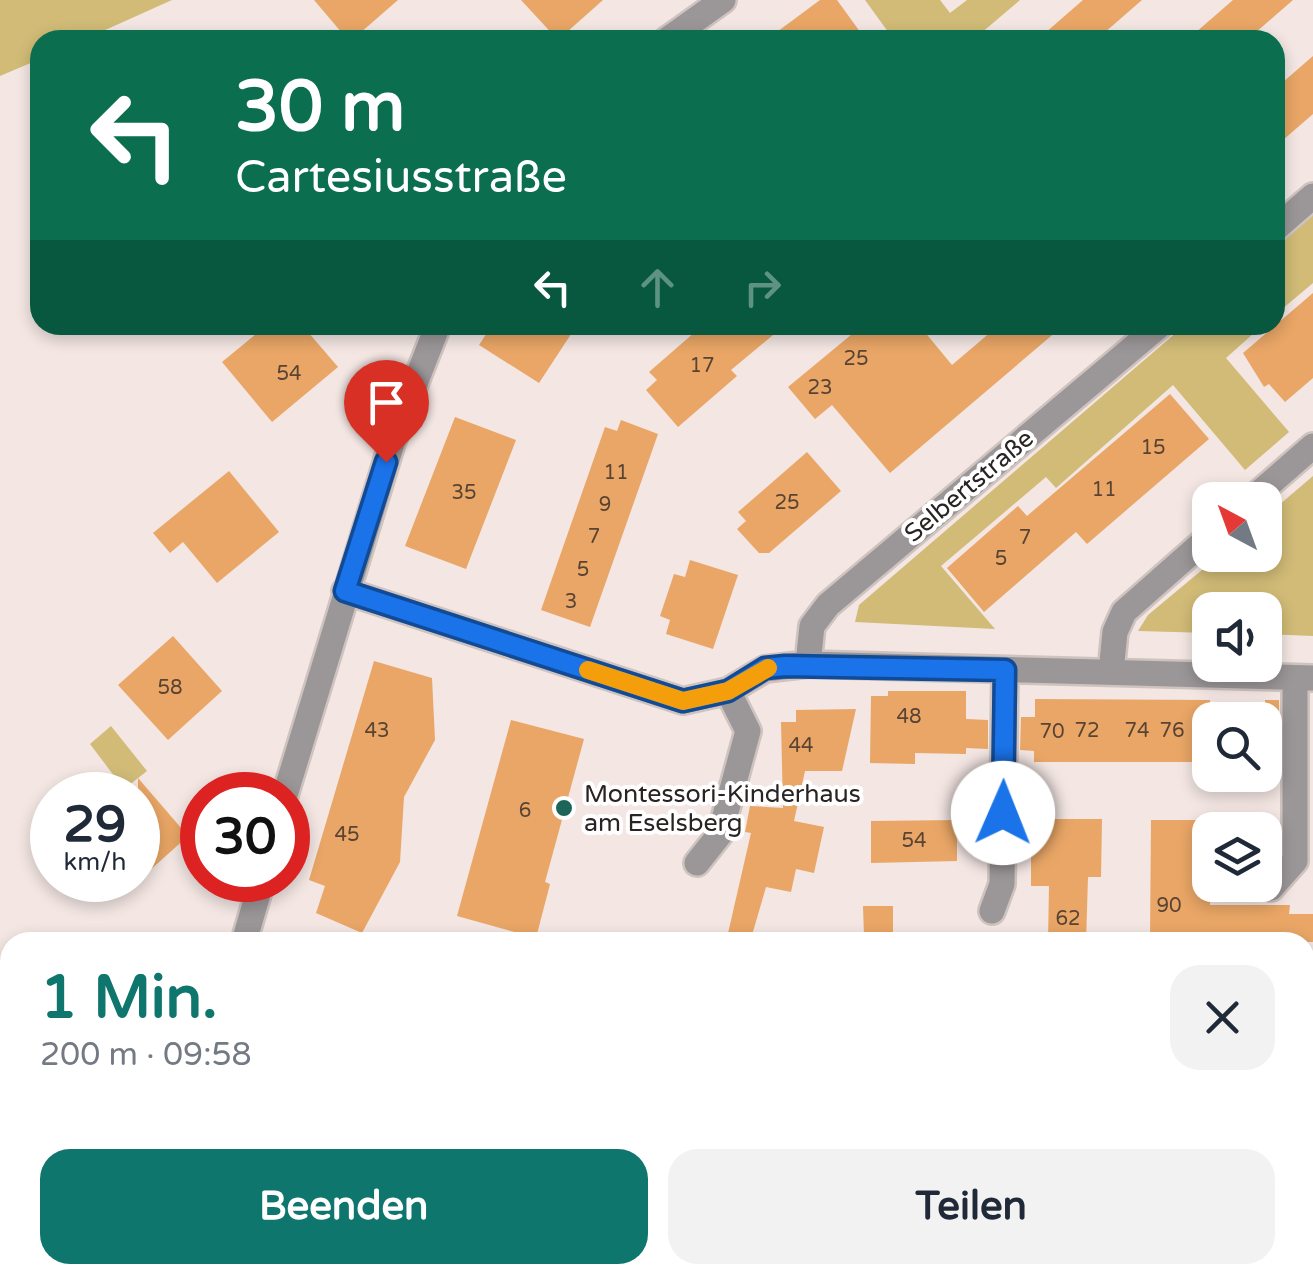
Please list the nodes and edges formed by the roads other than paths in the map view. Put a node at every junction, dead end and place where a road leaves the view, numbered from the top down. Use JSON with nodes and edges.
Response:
{"nodes":[{"id":1,"x":723,"y":0,"type":"edge"},
{"id":2,"x":681,"y":30,"type":"edge"},
{"id":3,"x":1313,"y":196,"type":"edge"},
{"id":4,"x":1285,"y":220,"type":"edge"},
{"id":5,"x":434,"y":335,"type":"edge"},
{"id":6,"x":1148,"y":335,"type":"edge"},
{"id":7,"x":1313,"y":446,"type":"edge"},
{"id":8,"x":1272,"y":482,"type":"edge"},
{"id":9,"x":1192,"y":552,"type":"edge"},
{"id":10,"x":345,"y":591,"type":"junction"},
{"id":11,"x":808,"y":664,"type":"junction"},
{"id":12,"x":1005,"y":670,"type":"junction"},
{"id":13,"x":1111,"y":672,"type":"junction"},
{"id":14,"x":1304,"y":678,"type":"edge"},
{"id":15,"x":728,"y":691,"type":"junction"},
{"id":16,"x":292,"y":772,"type":"edge"},
{"id":17,"x":697,"y":864,"type":"dead end"},
{"id":18,"x":1282,"y":875,"type":"edge"},
{"id":19,"x":256,"y":902,"type":"edge"},
{"id":20,"x":992,"y":911,"type":"dead end"},
{"id":21,"x":247,"y":932,"type":"edge"}],
"edges":[{"from":1,"to":2,"type":"street"},
{"from":3,"to":4,"type":"street"},
{"from":5,"to":10,"type":"street"},
{"from":6,"to":11,"type":"street","name":"Selbertstraße"},
{"from":7,"to":8,"type":"street"},
{"from":9,"to":13,"type":"street"},
{"from":10,"to":15,"type":"street"},
{"from":10,"to":16,"type":"street"},
{"from":11,"to":12,"type":"street"},
{"from":11,"to":15,"type":"street"},
{"from":12,"to":13,"type":"street"},
{"from":12,"to":20,"type":"street"},
{"from":13,"to":14,"type":"street"},
{"from":14,"to":18,"type":"street"},
{"from":15,"to":17,"type":"street"},
{"from":19,"to":21,"type":"street"}]}
